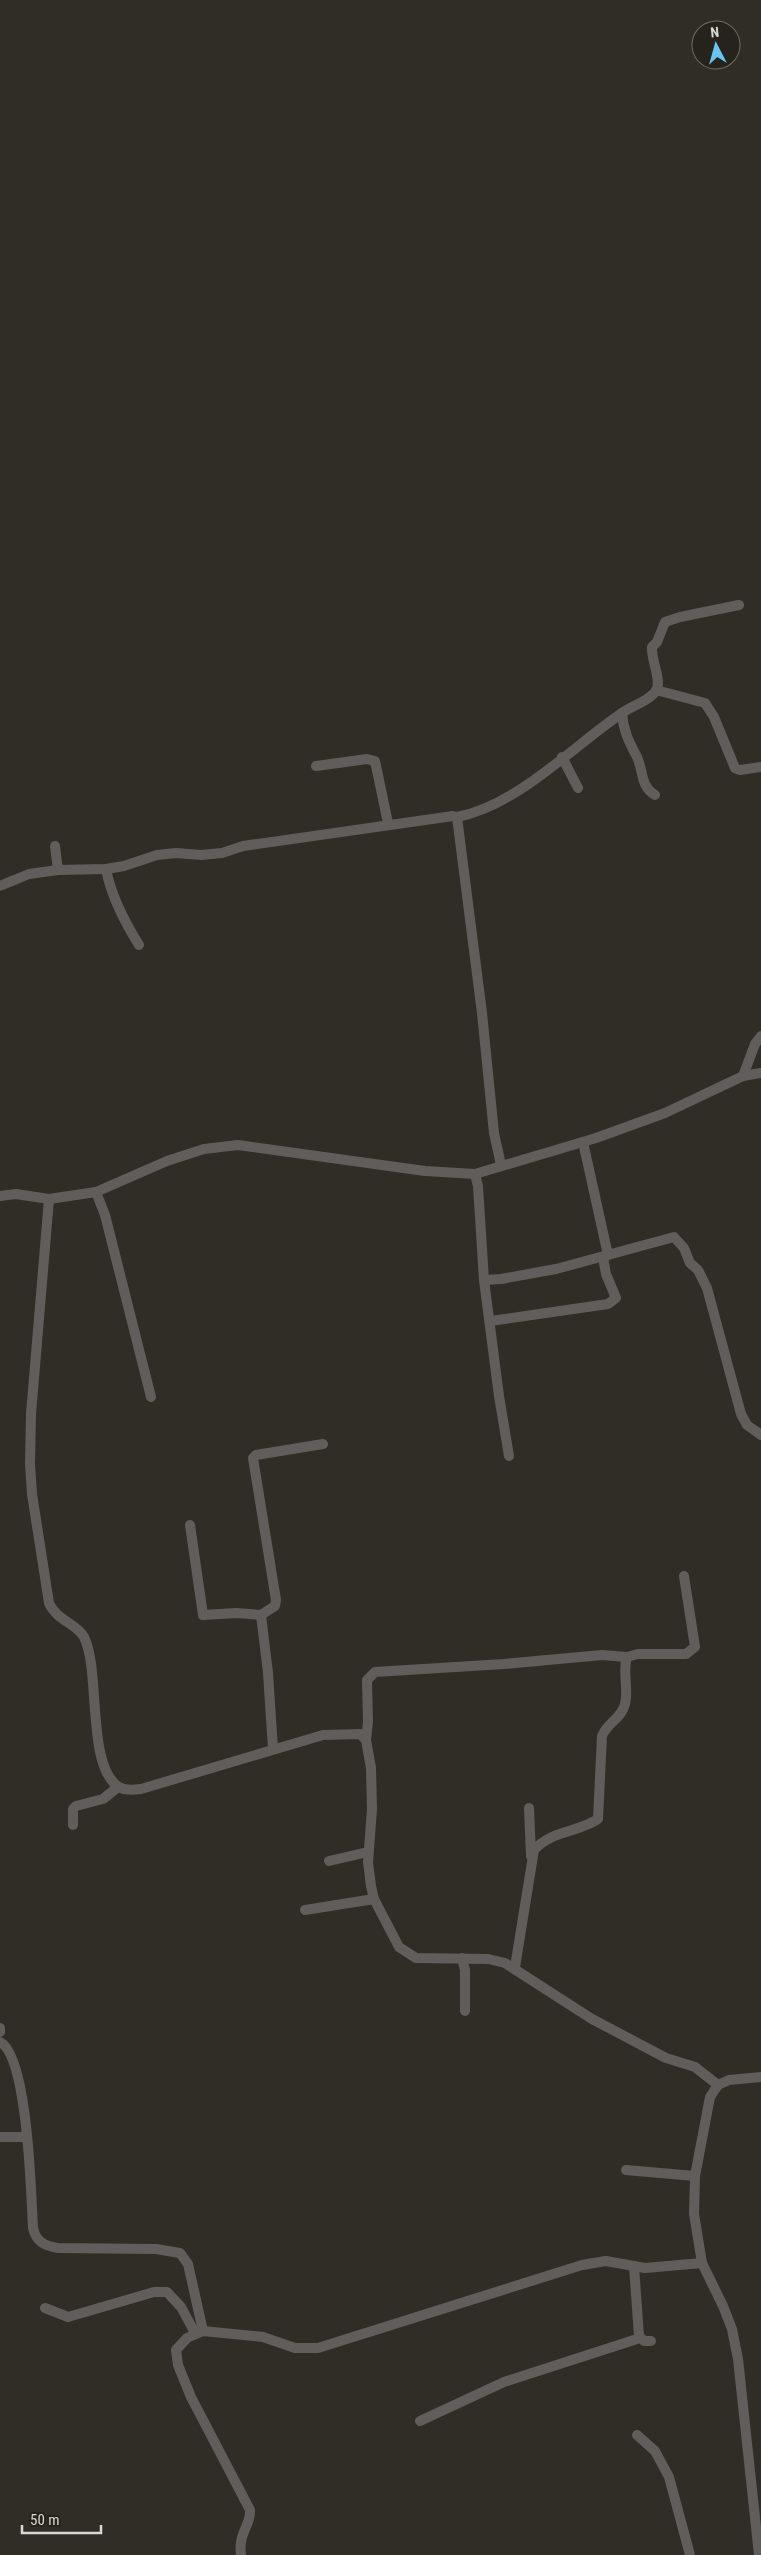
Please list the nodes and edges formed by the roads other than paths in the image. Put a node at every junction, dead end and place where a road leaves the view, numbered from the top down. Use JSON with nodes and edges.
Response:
{"nodes":[{"id":1,"x":740,"y":605,"type":"dead end"},
{"id":2,"x":656,"y":690,"type":"junction"},
{"id":3,"x":622,"y":712,"type":"junction"},
{"id":4,"x":562,"y":758,"type":"junction"},
{"id":5,"x":316,"y":766,"type":"dead end"},
{"id":6,"x":761,"y":767,"type":"edge"},
{"id":7,"x":578,"y":788,"type":"dead end"},
{"id":8,"x":655,"y":795,"type":"dead end"},
{"id":9,"x":457,"y":817,"type":"junction"},
{"id":10,"x":388,"y":824,"type":"junction"},
{"id":11,"x":55,"y":846,"type":"dead end"},
{"id":12,"x":106,"y":869,"type":"junction"},
{"id":13,"x":58,"y":870,"type":"junction"},
{"id":14,"x":0,"y":886,"type":"edge"},
{"id":15,"x":139,"y":945,"type":"dead end"},
{"id":16,"x":761,"y":1036,"type":"edge"},
{"id":17,"x":761,"y":1073,"type":"edge"},
{"id":18,"x":743,"y":1076,"type":"junction"},
{"id":19,"x":583,"y":1142,"type":"junction"},
{"id":20,"x":501,"y":1165,"type":"junction"},
{"id":21,"x":475,"y":1174,"type":"junction"},
{"id":22,"x":96,"y":1192,"type":"junction"},
{"id":23,"x":0,"y":1196,"type":"edge"},
{"id":24,"x":49,"y":1199,"type":"junction"},
{"id":25,"x":606,"y":1256,"type":"junction"},
{"id":26,"x":484,"y":1280,"type":"junction"},
{"id":27,"x":491,"y":1321,"type":"junction"},
{"id":28,"x":151,"y":1397,"type":"dead end"},
{"id":29,"x":761,"y":1435,"type":"edge"},
{"id":30,"x":322,"y":1444,"type":"dead end"},
{"id":31,"x":509,"y":1456,"type":"dead end"},
{"id":32,"x":190,"y":1525,"type":"dead end"},
{"id":33,"x":684,"y":1576,"type":"dead end"},
{"id":34,"x":261,"y":1615,"type":"junction"},
{"id":35,"x":627,"y":1657,"type":"junction"},
{"id":36,"x":366,"y":1740,"type":"junction"},
{"id":37,"x":273,"y":1749,"type":"junction"},
{"id":38,"x":118,"y":1787,"type":"junction"},
{"id":39,"x":529,"y":1808,"type":"dead end"},
{"id":40,"x":73,"y":1825,"type":"dead end"},
{"id":41,"x":368,"y":1852,"type":"junction"},
{"id":42,"x":531,"y":1859,"type":"junction"},
{"id":43,"x":329,"y":1861,"type":"dead end"},
{"id":44,"x":374,"y":1899,"type":"junction"},
{"id":45,"x":305,"y":1910,"type":"dead end"},
{"id":46,"x":462,"y":1958,"type":"junction"},
{"id":47,"x":515,"y":1967,"type":"junction"},
{"id":48,"x":465,"y":2011,"type":"dead end"},
{"id":49,"x":0,"y":2028,"type":"edge"},
{"id":50,"x":0,"y":2032,"type":"edge"},
{"id":51,"x":0,"y":2042,"type":"edge"},
{"id":52,"x":761,"y":2078,"type":"edge"},
{"id":53,"x":718,"y":2085,"type":"junction"},
{"id":54,"x":0,"y":2137,"type":"edge"},
{"id":55,"x":27,"y":2137,"type":"junction"},
{"id":56,"x":626,"y":2170,"type":"dead end"},
{"id":57,"x":695,"y":2176,"type":"junction"},
{"id":58,"x":702,"y":2263,"type":"junction"},
{"id":59,"x":634,"y":2266,"type":"junction"},
{"id":60,"x":45,"y":2308,"type":"dead end"},
{"id":61,"x":199,"y":2332,"type":"junction"},
{"id":62,"x":639,"y":2336,"type":"junction"},
{"id":63,"x":651,"y":2341,"type":"dead end"},
{"id":64,"x":420,"y":2421,"type":"dead end"},
{"id":65,"x":637,"y":2435,"type":"dead end"},
{"id":66,"x":241,"y":2555,"type":"edge"},
{"id":67,"x":690,"y":2555,"type":"edge"},
{"id":68,"x":759,"y":2555,"type":"edge"}],
"edges":[{"from":1,"to":2,"type":"street"},
{"from":2,"to":3,"type":"street"},
{"from":2,"to":6,"type":"street"},
{"from":3,"to":4,"type":"street"},
{"from":3,"to":8,"type":"street"},
{"from":4,"to":7,"type":"street"},
{"from":4,"to":9,"type":"street"},
{"from":5,"to":10,"type":"street"},
{"from":9,"to":10,"type":"street"},
{"from":9,"to":20,"type":"street"},
{"from":10,"to":12,"type":"street"},
{"from":11,"to":13,"type":"street"},
{"from":12,"to":13,"type":"street"},
{"from":12,"to":15,"type":"street"},
{"from":13,"to":14,"type":"street"},
{"from":16,"to":18,"type":"street"},
{"from":17,"to":18,"type":"street"},
{"from":18,"to":19,"type":"street"},
{"from":19,"to":20,"type":"street"},
{"from":19,"to":25,"type":"street"},
{"from":20,"to":21,"type":"street"},
{"from":21,"to":22,"type":"street"},
{"from":21,"to":26,"type":"street"},
{"from":22,"to":24,"type":"street"},
{"from":22,"to":28,"type":"street"},
{"from":23,"to":24,"type":"street"},
{"from":24,"to":38,"type":"street"},
{"from":25,"to":26,"type":"street"},
{"from":25,"to":27,"type":"street"},
{"from":25,"to":29,"type":"street"},
{"from":26,"to":27,"type":"street"},
{"from":27,"to":31,"type":"street"},
{"from":30,"to":34,"type":"street"},
{"from":32,"to":34,"type":"street"},
{"from":33,"to":35,"type":"street"},
{"from":34,"to":37,"type":"street"},
{"from":35,"to":36,"type":"street"},
{"from":35,"to":42,"type":"street"},
{"from":36,"to":37,"type":"street"},
{"from":36,"to":41,"type":"street"},
{"from":37,"to":38,"type":"street"},
{"from":38,"to":40,"type":"street"},
{"from":39,"to":42,"type":"street"},
{"from":41,"to":43,"type":"street"},
{"from":41,"to":44,"type":"street"},
{"from":42,"to":47,"type":"street"},
{"from":44,"to":45,"type":"street"},
{"from":44,"to":46,"type":"street"},
{"from":46,"to":47,"type":"street"},
{"from":46,"to":48,"type":"street"},
{"from":47,"to":53,"type":"street"},
{"from":49,"to":50,"type":"street"},
{"from":51,"to":55,"type":"street"},
{"from":52,"to":53,"type":"street"},
{"from":53,"to":57,"type":"street"},
{"from":54,"to":55,"type":"street"},
{"from":55,"to":61,"type":"street"},
{"from":56,"to":57,"type":"street"},
{"from":57,"to":58,"type":"street"},
{"from":58,"to":59,"type":"street"},
{"from":58,"to":68,"type":"street"},
{"from":59,"to":61,"type":"street"},
{"from":59,"to":62,"type":"street"},
{"from":60,"to":61,"type":"street"},
{"from":61,"to":66,"type":"street"},
{"from":62,"to":63,"type":"street"},
{"from":62,"to":64,"type":"street"},
{"from":65,"to":67,"type":"street"}]}
